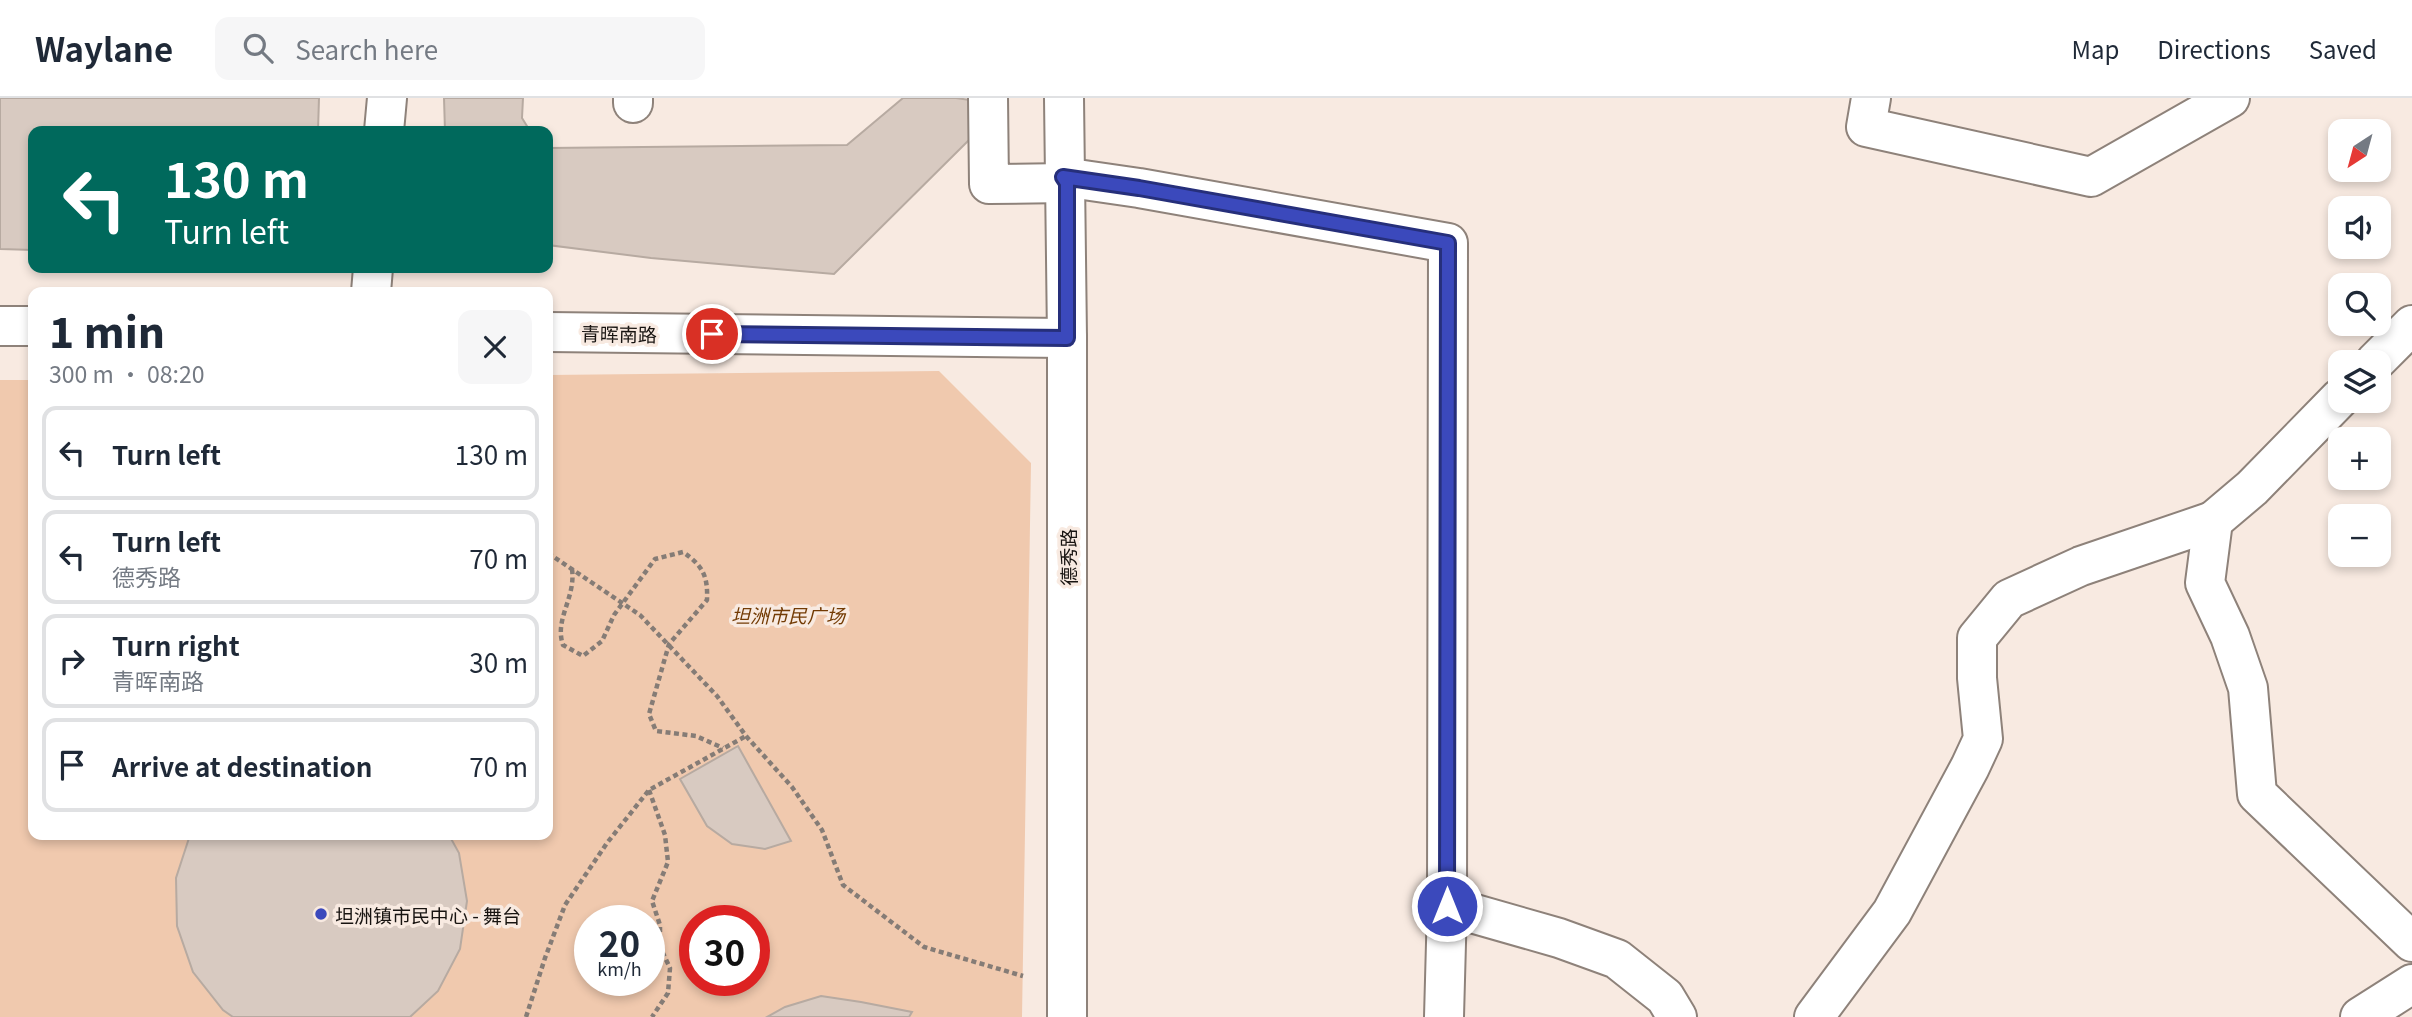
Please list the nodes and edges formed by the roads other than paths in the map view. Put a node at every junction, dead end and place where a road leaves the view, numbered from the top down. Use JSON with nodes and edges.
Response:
{"nodes":[{"id":1,"x":387,"y":98,"type":"edge"},
{"id":2,"x":988,"y":98,"type":"edge"},
{"id":3,"x":1064,"y":98,"type":"edge"},
{"id":4,"x":1871,"y":98,"type":"edge"},
{"id":5,"x":2231,"y":98,"type":"edge"},
{"id":6,"x":384,"y":126,"type":"edge"},
{"id":7,"x":1065,"y":180,"type":"junction"},
{"id":8,"x":2412,"y":325,"type":"edge"},
{"id":9,"x":0,"y":326,"type":"edge"},
{"id":10,"x":28,"y":326,"type":"edge"},
{"id":11,"x":553,"y":332,"type":"edge"},
{"id":12,"x":1067,"y":338,"type":"junction"},
{"id":13,"x":2387,"y":350,"type":"edge"},
{"id":14,"x":2328,"y":410,"type":"edge"},
{"id":15,"x":2213,"y":521,"type":"junction"},
{"id":16,"x":1447,"y":906,"type":"junction"},
{"id":17,"x":2412,"y":942,"type":"edge"},
{"id":18,"x":2412,"y":984,"type":"edge"},
{"id":19,"x":1067,"y":1017,"type":"edge"},
{"id":20,"x":1444,"y":1017,"type":"edge"},
{"id":21,"x":1677,"y":1017,"type":"edge"},
{"id":22,"x":1814,"y":1017,"type":"edge"},
{"id":23,"x":2360,"y":1017,"type":"edge"}],
"edges":[{"from":1,"to":6,"type":"street"},
{"from":2,"to":7,"type":"street"},
{"from":3,"to":7,"type":"street","name":"德秀路"},
{"from":4,"to":5,"type":"street"},
{"from":7,"to":12,"type":"street","name":"德秀路"},
{"from":7,"to":16,"type":"street"},
{"from":8,"to":13,"type":"street"},
{"from":9,"to":10,"type":"street"},
{"from":11,"to":12,"type":"street","name":"青晖南路"},
{"from":12,"to":19,"type":"street","name":"德秀路"},
{"from":14,"to":15,"type":"street"},
{"from":15,"to":17,"type":"street"},
{"from":15,"to":22,"type":"street"},
{"from":16,"to":20,"type":"street"},
{"from":16,"to":21,"type":"street"},
{"from":18,"to":23,"type":"street"}]}
